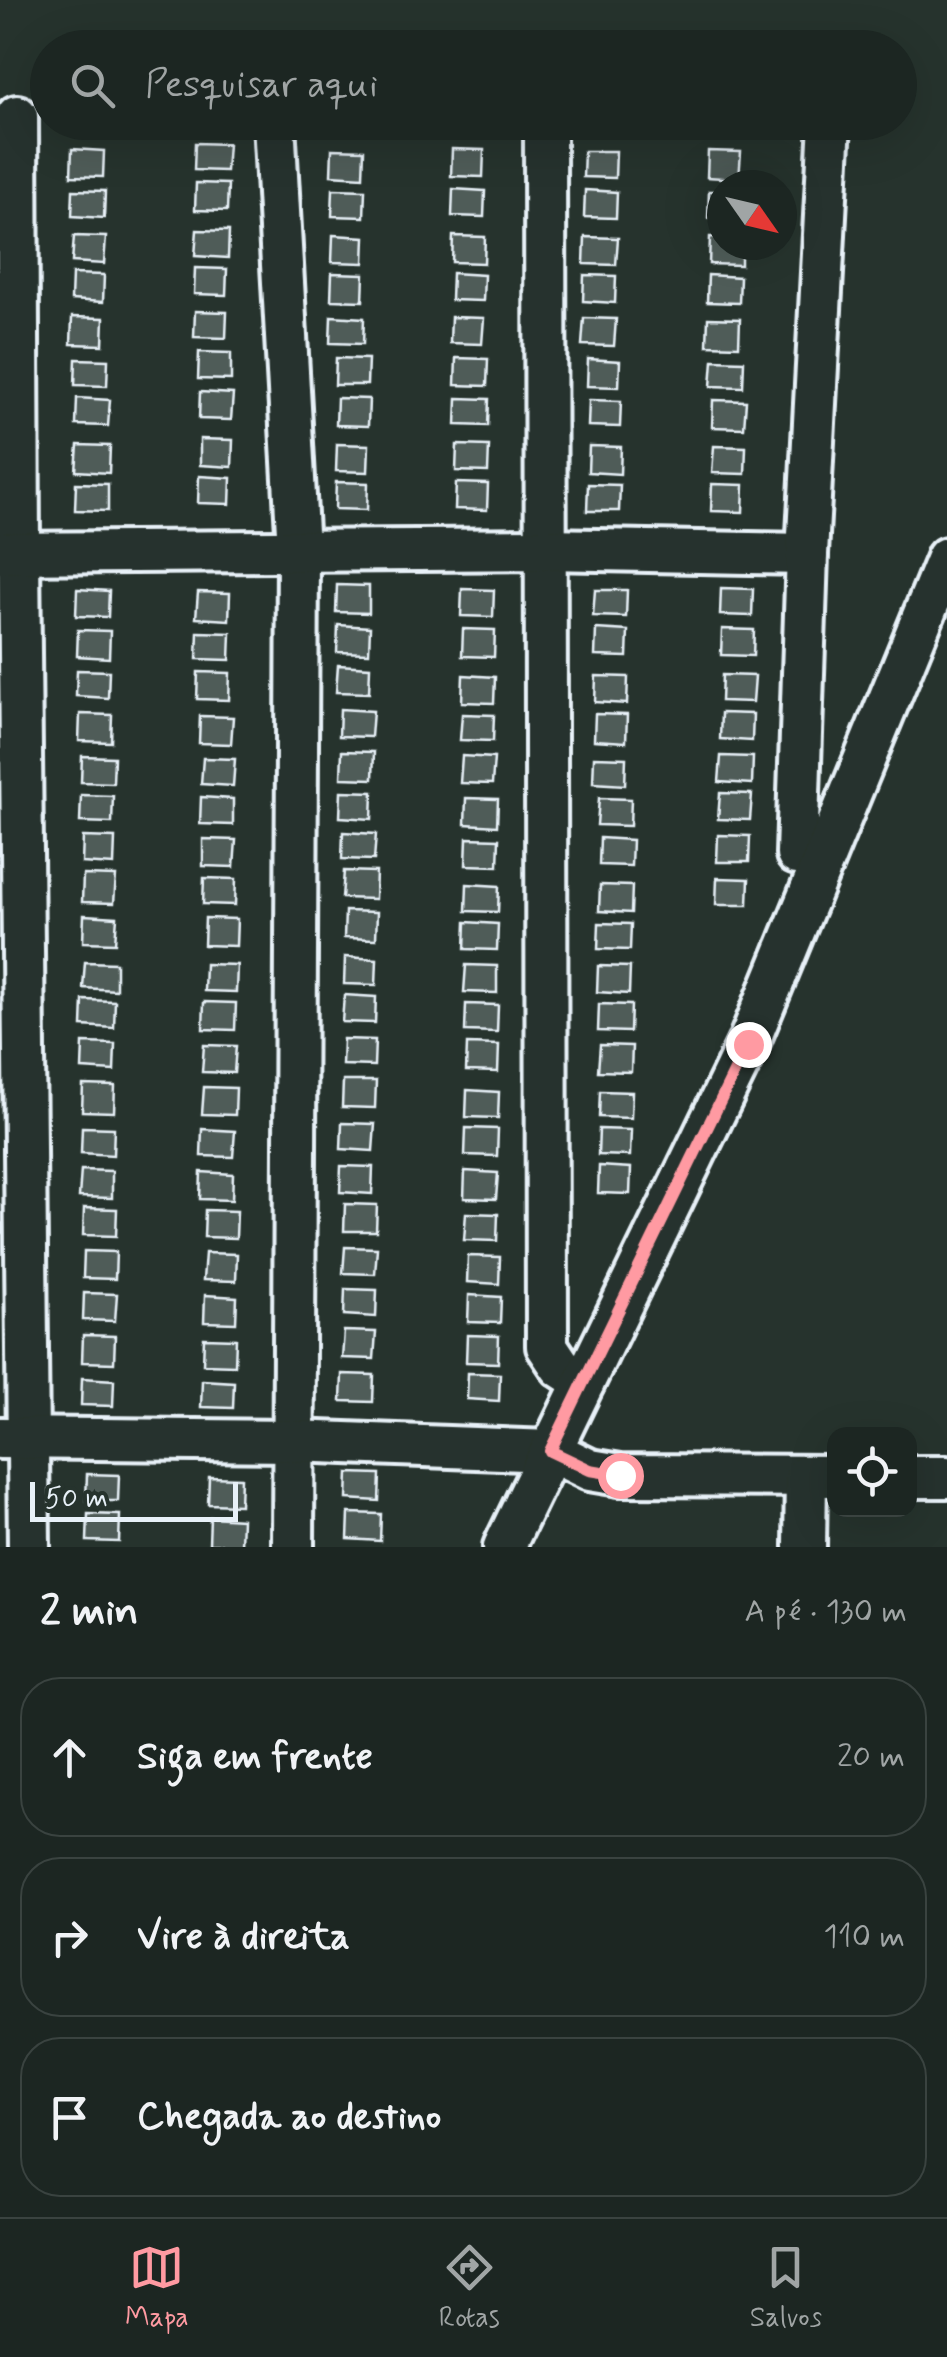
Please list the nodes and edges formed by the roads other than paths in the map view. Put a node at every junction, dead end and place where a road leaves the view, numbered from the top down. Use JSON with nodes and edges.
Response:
{"nodes":[{"id":1,"x":22,"y":116,"type":"edge"},
{"id":2,"x":275,"y":140,"type":"edge"},
{"id":3,"x":545,"y":140,"type":"edge"},
{"id":4,"x":829,"y":140,"type":"edge"},
{"id":5,"x":548,"y":548,"type":"junction"},
{"id":6,"x":298,"y":550,"type":"junction"},
{"id":7,"x":9,"y":553,"type":"edge"},
{"id":8,"x":808,"y":554,"type":"junction"},
{"id":9,"x":947,"y":558,"type":"edge"},
{"id":10,"x":797,"y":854,"type":"dead end"},
{"id":11,"x":584,"y":1382,"type":"junction"},
{"id":12,"x":13,"y":1438,"type":"edge"},
{"id":13,"x":294,"y":1441,"type":"junction"},
{"id":14,"x":550,"y":1451,"type":"junction"},
{"id":15,"x":820,"y":1476,"type":"edge"},
{"id":16,"x":917,"y":1477,"type":"edge"},
{"id":17,"x":947,"y":1477,"type":"edge"},
{"id":18,"x":28,"y":1547,"type":"edge"},
{"id":19,"x":293,"y":1547,"type":"edge"},
{"id":20,"x":504,"y":1547,"type":"edge"},
{"id":21,"x":806,"y":1547,"type":"edge"}],
"edges":[{"from":1,"to":7,"type":"street"},
{"from":2,"to":6,"type":"street"},
{"from":3,"to":5,"type":"street"},
{"from":4,"to":8,"type":"street"},
{"from":5,"to":6,"type":"street"},
{"from":5,"to":8,"type":"street"},
{"from":5,"to":11,"type":"street"},
{"from":6,"to":7,"type":"street"},
{"from":6,"to":13,"type":"street"},
{"from":7,"to":12,"type":"street"},
{"from":8,"to":10,"type":"street"},
{"from":9,"to":11,"type":"street"},
{"from":11,"to":14,"type":"street"},
{"from":12,"to":13,"type":"street"},
{"from":12,"to":18,"type":"street"},
{"from":13,"to":14,"type":"street"},
{"from":13,"to":19,"type":"street"},
{"from":14,"to":15,"type":"street"},
{"from":14,"to":20,"type":"street"},
{"from":15,"to":21,"type":"street"},
{"from":16,"to":17,"type":"street"}]}
